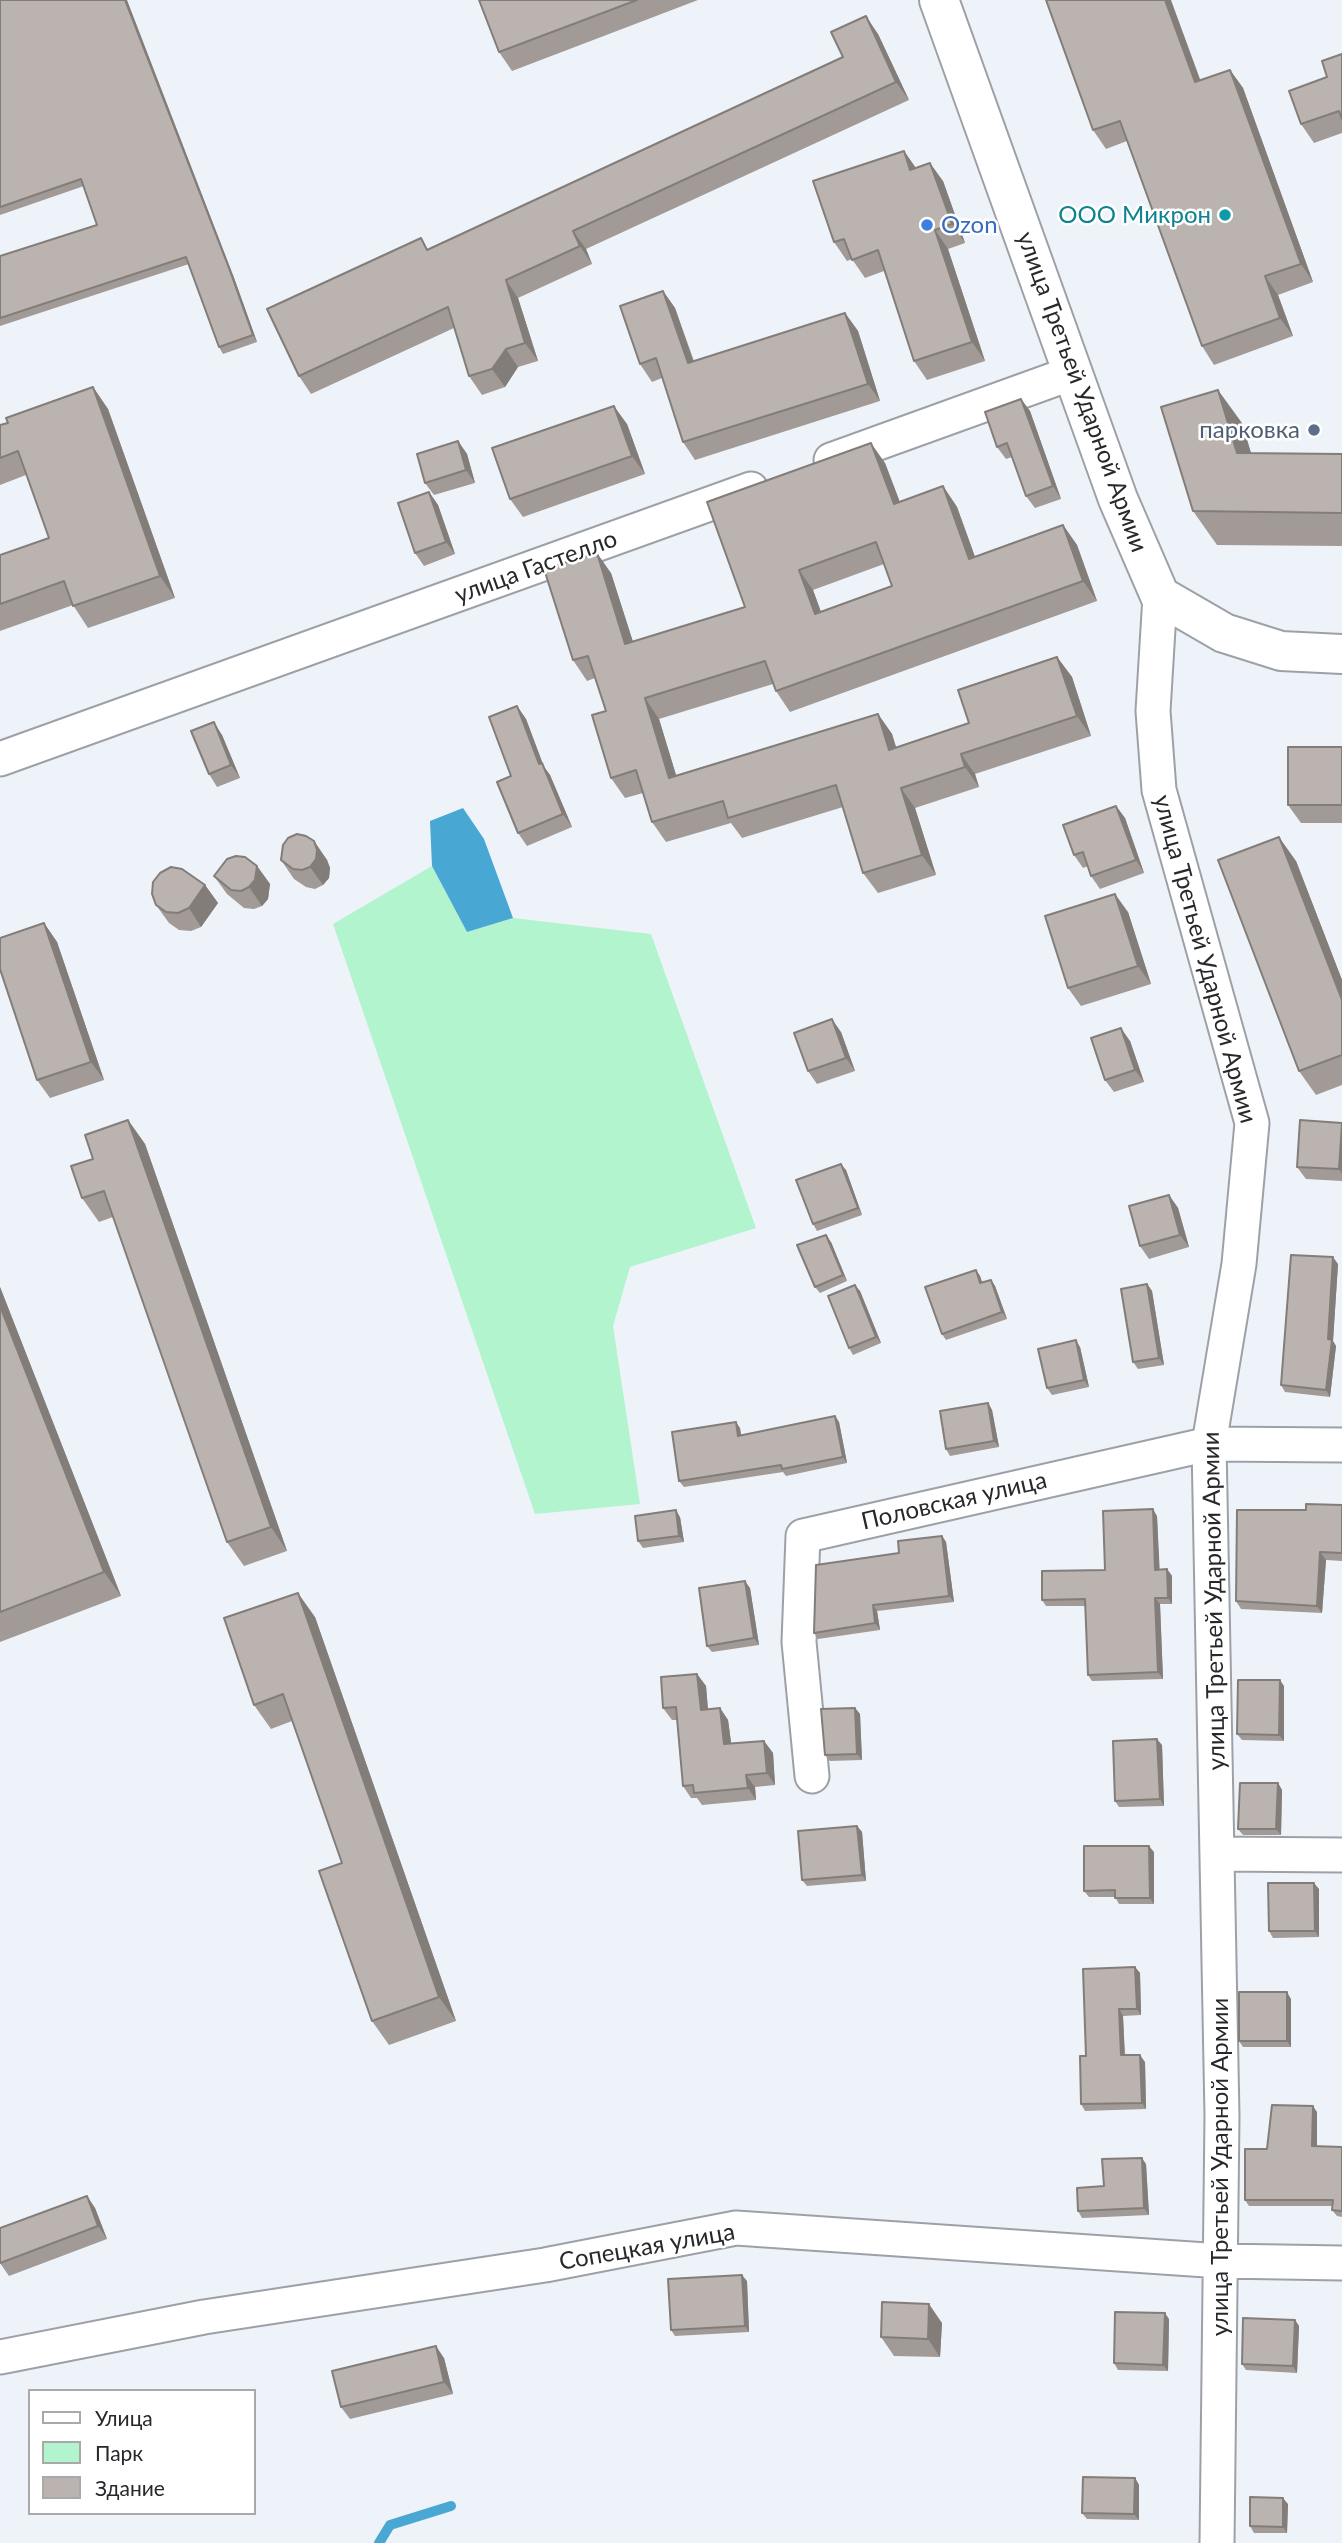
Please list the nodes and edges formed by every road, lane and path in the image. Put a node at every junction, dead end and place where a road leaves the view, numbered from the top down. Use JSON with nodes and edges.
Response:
{"nodes":[{"id":1,"x":939,"y":0,"type":"edge"},
{"id":2,"x":1072,"y":373,"type":"junction"},
{"id":3,"x":1160,"y":596,"type":"junction"},
{"id":4,"x":1342,"y":654,"type":"edge"},
{"id":5,"x":0,"y":759,"type":"edge"},
{"id":6,"x":1209,"y":1444,"type":"junction"},
{"id":7,"x":1342,"y":1445,"type":"edge"},
{"id":8,"x":812,"y":1776,"type":"dead end"},
{"id":9,"x":1218,"y":1854,"type":"junction"},
{"id":10,"x":1342,"y":1856,"type":"edge"},
{"id":11,"x":1221,"y":2261,"type":"junction"},
{"id":12,"x":1342,"y":2263,"type":"edge"},
{"id":13,"x":0,"y":2357,"type":"edge"},
{"id":14,"x":1217,"y":2543,"type":"edge"}],
"edges":[{"from":1,"to":2,"type":"main road","name":"улица Третьей Ударной Армии"},
{"from":2,"to":3,"type":"main road","name":"улица Третьей Ударной Армии"},
{"from":2,"to":5,"type":"street","name":"улица Гастелло"},
{"from":3,"to":4,"type":"main road"},
{"from":3,"to":6,"type":"street","name":"улица Третьей Ударной Армии"},
{"from":6,"to":7,"type":"street","name":"Половская улица"},
{"from":6,"to":8,"type":"street","name":"Половская улица"},
{"from":6,"to":9,"type":"street","name":"улица Третьей Ударной Армии"},
{"from":9,"to":10,"type":"street"},
{"from":9,"to":11,"type":"street","name":"улица Третьей Ударной Армии"},
{"from":11,"to":12,"type":"street","name":"Сопецкая улица"},
{"from":11,"to":13,"type":"street","name":"Сопецкая улица"},
{"from":11,"to":14,"type":"street","name":"улица Третьей Ударной Армии"}]}
